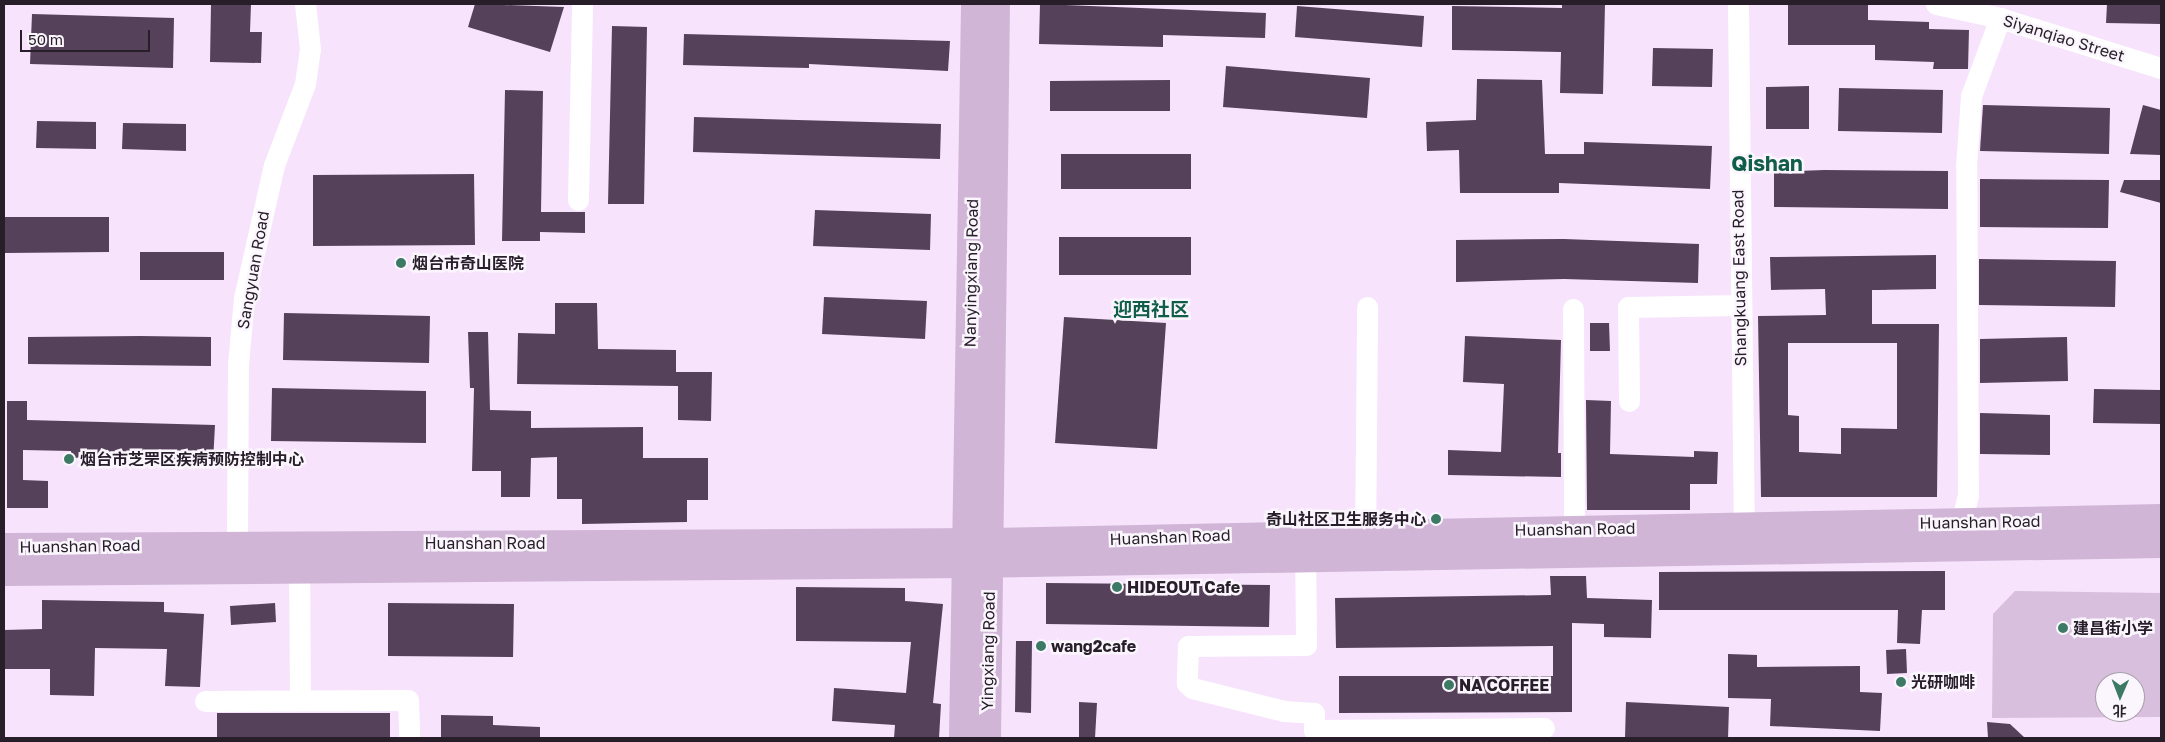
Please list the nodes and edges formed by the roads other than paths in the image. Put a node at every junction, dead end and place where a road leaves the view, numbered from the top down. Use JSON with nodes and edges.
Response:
{"nodes":[{"id":1,"x":305,"y":4,"type":"edge"},
{"id":2,"x":582,"y":4,"type":"edge"},
{"id":3,"x":975,"y":4,"type":"edge"},
{"id":4,"x":996,"y":4,"type":"edge"},
{"id":5,"x":1738,"y":4,"type":"edge"},
{"id":6,"x":1936,"y":4,"type":"edge"},
{"id":7,"x":2000,"y":18,"type":"junction"},
{"id":8,"x":2161,"y":68,"type":"edge"},
{"id":9,"x":578,"y":200,"type":"dead end"},
{"id":10,"x":1739,"y":305,"type":"junction"},
{"id":11,"x":1367,"y":307,"type":"dead end"},
{"id":12,"x":1573,"y":309,"type":"dead end"},
{"id":13,"x":1629,"y":401,"type":"dead end"},
{"id":14,"x":2161,"y":518,"type":"edge"},
{"id":15,"x":1950,"y":523,"type":"junction"},
{"id":16,"x":1574,"y":529,"type":"junction"},
{"id":17,"x":1744,"y":539,"type":"junction"},
{"id":18,"x":237,"y":543,"type":"junction"},
{"id":19,"x":2161,"y":544,"type":"edge"},
{"id":20,"x":1365,"y":545,"type":"junction"},
{"id":21,"x":1305,"y":546,"type":"junction"},
{"id":22,"x":4,"y":547,"type":"edge"},
{"id":23,"x":977,"y":553,"type":"junction"},
{"id":24,"x":299,"y":556,"type":"junction"},
{"id":25,"x":4,"y":572,"type":"edge"},
{"id":26,"x":300,"y":700,"type":"junction"},
{"id":27,"x":205,"y":701,"type":"dead end"},
{"id":28,"x":1544,"y":728,"type":"dead end"},
{"id":29,"x":409,"y":738,"type":"edge"},
{"id":30,"x":963,"y":738,"type":"edge"},
{"id":31,"x":987,"y":738,"type":"edge"}],
"edges":[{"from":1,"to":18,"type":"street","name":"Sangyuan Road"},
{"from":2,"to":9,"type":"street"},
{"from":3,"to":23,"type":"main road","name":"Nanyingxiang Road"},
{"from":4,"to":23,"type":"main road","name":"Nanyingxiang Road"},
{"from":5,"to":10,"type":"street","name":"Shangkuang East Road"},
{"from":6,"to":7,"type":"street","name":"Siyanqiao Street"},
{"from":7,"to":8,"type":"street","name":"Siyanqiao Street"},
{"from":7,"to":15,"type":"street"},
{"from":10,"to":13,"type":"street"},
{"from":10,"to":17,"type":"street","name":"Shangkuang East Road"},
{"from":11,"to":20,"type":"street"},
{"from":12,"to":16,"type":"street"},
{"from":14,"to":15,"type":"main road","name":"Huanshan Road"},
{"from":15,"to":17,"type":"main road","name":"Huanshan Road"},
{"from":16,"to":17,"type":"main road","name":"Huanshan Road"},
{"from":16,"to":20,"type":"main road","name":"Huanshan Road"},
{"from":17,"to":19,"type":"main road","name":"Huanshan Road"},
{"from":17,"to":20,"type":"main road","name":"Huanshan Road"},
{"from":18,"to":22,"type":"main road","name":"Huanshan Road"},
{"from":18,"to":24,"type":"main road","name":"Huanshan Road"},
{"from":20,"to":21,"type":"main road","name":"Huanshan Road"},
{"from":21,"to":23,"type":"main road","name":"Huanshan Road"},
{"from":21,"to":28,"type":"street"},
{"from":23,"to":24,"type":"main road","name":"Huanshan Road"},
{"from":23,"to":30,"type":"main road","name":"Yingxiang Road"},
{"from":23,"to":31,"type":"main road","name":"Yingxiang Road"},
{"from":24,"to":25,"type":"main road","name":"Huanshan Road"},
{"from":24,"to":26,"type":"street"},
{"from":26,"to":27,"type":"street"},
{"from":26,"to":29,"type":"street"}]}
